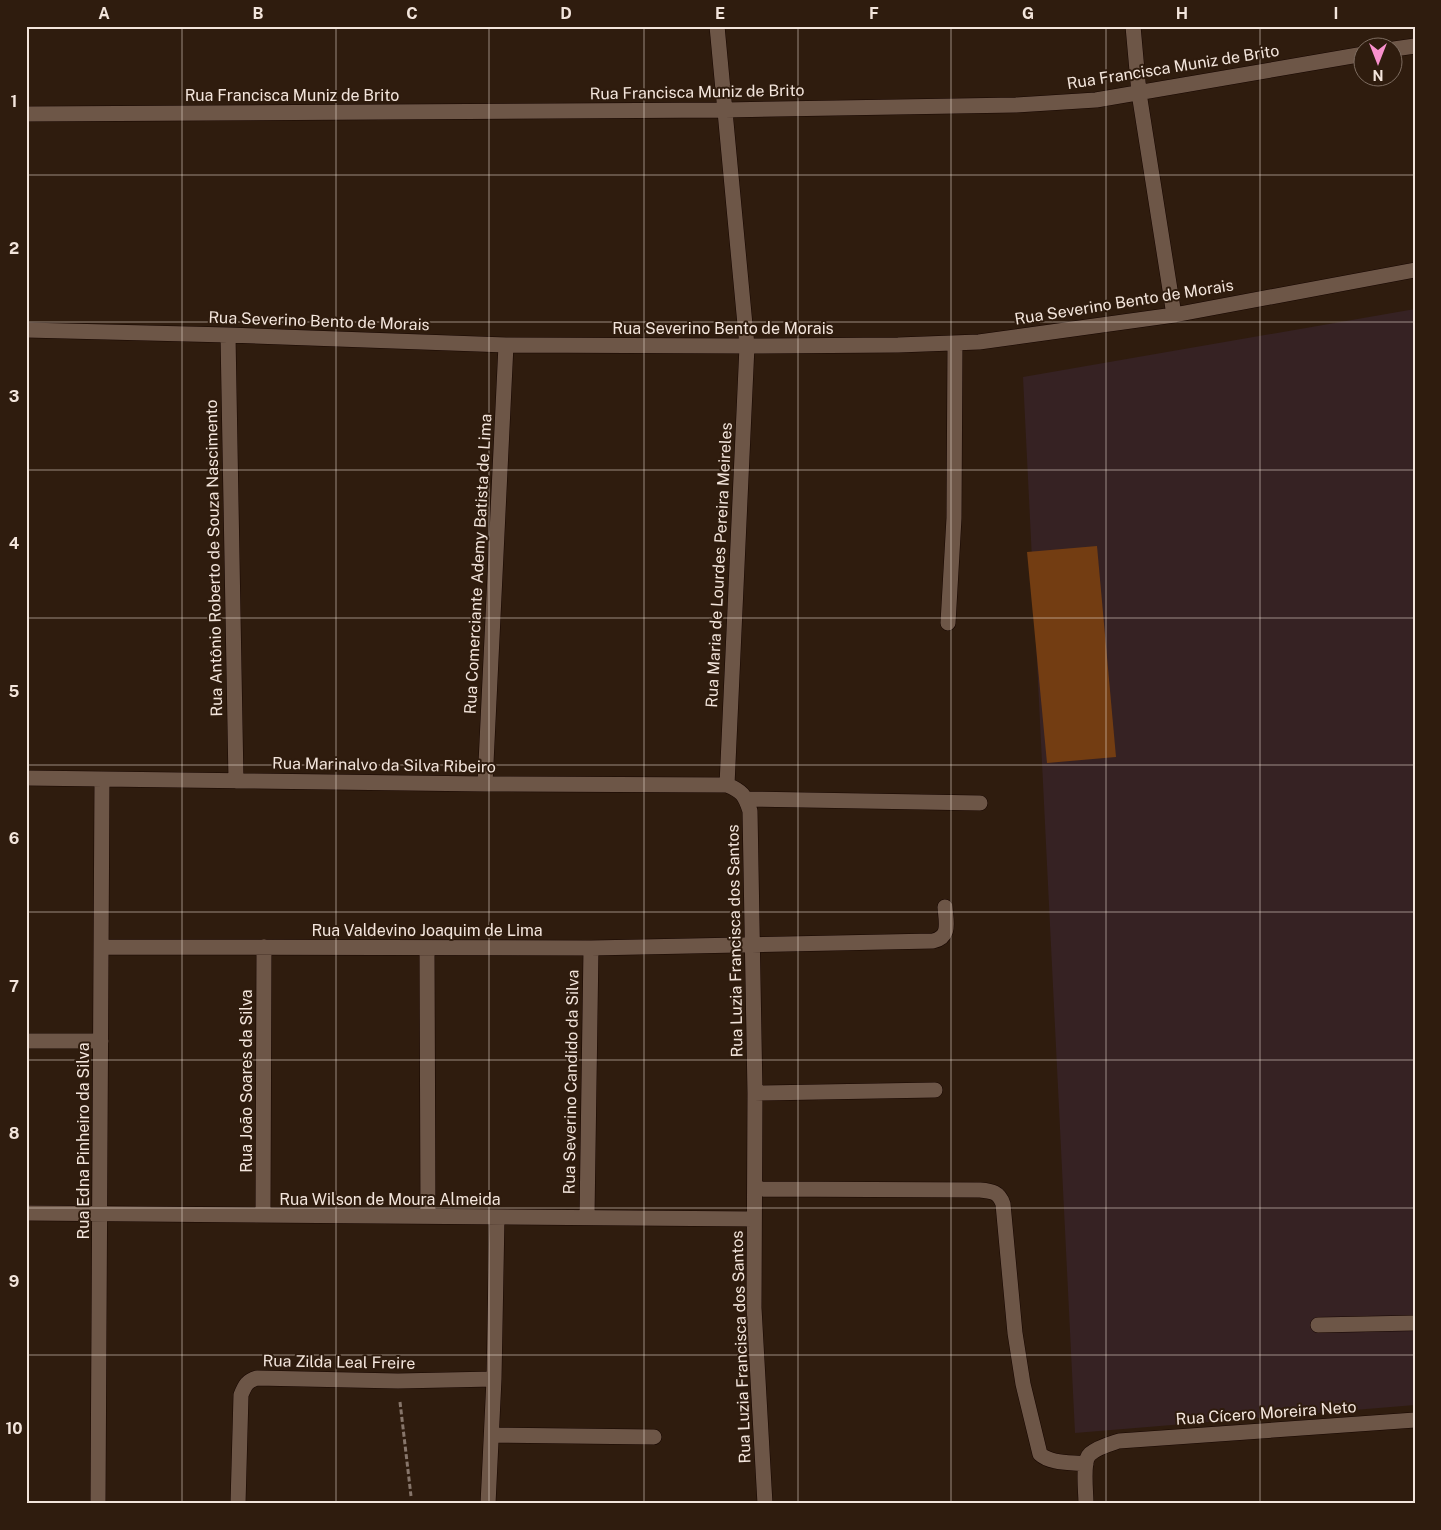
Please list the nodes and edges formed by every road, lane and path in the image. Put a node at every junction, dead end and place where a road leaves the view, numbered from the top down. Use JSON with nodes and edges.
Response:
{"nodes":[{"id":1,"x":717,"y":26,"type":"edge"},
{"id":2,"x":1133,"y":26,"type":"edge"},
{"id":3,"x":1354,"y":56,"type":"edge"},
{"id":4,"x":1139,"y":93,"type":"junction"},
{"id":5,"x":725,"y":110,"type":"junction"},
{"id":6,"x":26,"y":114,"type":"edge"},
{"id":7,"x":1415,"y":270,"type":"edge"},
{"id":8,"x":1174,"y":315,"type":"junction"},
{"id":9,"x":26,"y":330,"type":"edge"},
{"id":10,"x":228,"y":335,"type":"junction"},
{"id":11,"x":955,"y":343,"type":"junction"},
{"id":12,"x":506,"y":344,"type":"junction"},
{"id":13,"x":747,"y":346,"type":"junction"},
{"id":14,"x":948,"y":622,"type":"dead end"},
{"id":15,"x":26,"y":778,"type":"edge"},
{"id":16,"x":102,"y":779,"type":"junction"},
{"id":17,"x":236,"y":781,"type":"junction"},
{"id":18,"x":485,"y":784,"type":"junction"},
{"id":19,"x":737,"y":792,"type":"junction"},
{"id":20,"x":980,"y":803,"type":"dead end"},
{"id":21,"x":945,"y":907,"type":"dead end"},
{"id":22,"x":753,"y":945,"type":"junction"},
{"id":23,"x":101,"y":946,"type":"junction"},
{"id":24,"x":264,"y":948,"type":"junction"},
{"id":25,"x":427,"y":948,"type":"junction"},
{"id":26,"x":591,"y":948,"type":"junction"},
{"id":27,"x":26,"y":1041,"type":"edge"},
{"id":28,"x":101,"y":1041,"type":"junction"},
{"id":29,"x":935,"y":1090,"type":"dead end"},
{"id":30,"x":756,"y":1093,"type":"junction"},
{"id":31,"x":756,"y":1189,"type":"junction"},
{"id":32,"x":26,"y":1213,"type":"edge"},
{"id":33,"x":100,"y":1213,"type":"junction"},
{"id":34,"x":263,"y":1215,"type":"junction"},
{"id":35,"x":428,"y":1216,"type":"junction"},
{"id":36,"x":497,"y":1217,"type":"junction"},
{"id":37,"x":587,"y":1217,"type":"junction"},
{"id":38,"x":754,"y":1219,"type":"junction"},
{"id":39,"x":1415,"y":1323,"type":"edge"},
{"id":40,"x":1318,"y":1325,"type":"dead end"},
{"id":41,"x":494,"y":1379,"type":"junction"},
{"id":42,"x":398,"y":1381,"type":"junction"},
{"id":43,"x":1415,"y":1420,"type":"edge"},
{"id":44,"x":492,"y":1435,"type":"junction"},
{"id":45,"x":654,"y":1436,"type":"dead end"},
{"id":46,"x":1086,"y":1464,"type":"junction"},
{"id":47,"x":410,"y":1496,"type":"dead end"},
{"id":48,"x":98,"y":1504,"type":"edge"},
{"id":49,"x":238,"y":1504,"type":"edge"},
{"id":50,"x":488,"y":1504,"type":"edge"},
{"id":51,"x":765,"y":1504,"type":"edge"},
{"id":52,"x":1086,"y":1504,"type":"edge"}],
"edges":[{"from":1,"to":5,"type":"street","name":"Rua Maria de Lourdes Pereira Meireles"},
{"from":2,"to":4,"type":"street"},
{"from":3,"to":4,"type":"street","name":"Rua Francisca Muniz de Brito"},
{"from":4,"to":5,"type":"street","name":"Rua Francisca Muniz de Brito"},
{"from":4,"to":8,"type":"street"},
{"from":5,"to":6,"type":"street","name":"Rua Francisca Muniz de Brito"},
{"from":5,"to":13,"type":"street","name":"Rua Maria de Lourdes Pereira Meireles"},
{"from":7,"to":8,"type":"street","name":"Rua Severino Bento de Morais"},
{"from":8,"to":11,"type":"street","name":"Rua Severino Bento de Morais"},
{"from":9,"to":10,"type":"street","name":"Rua Severino Bento de Morais"},
{"from":10,"to":12,"type":"street","name":"Rua Severino Bento de Morais"},
{"from":10,"to":17,"type":"street","name":"Rua Antônio Roberto de Souza Nascimento"},
{"from":11,"to":13,"type":"street","name":"Rua Severino Bento de Morais"},
{"from":11,"to":14,"type":"street"},
{"from":12,"to":13,"type":"street","name":"Rua Severino Bento de Morais"},
{"from":12,"to":18,"type":"street","name":"Rua Comerciante Ademy Batista de Lima"},
{"from":13,"to":19,"type":"street","name":"Rua Maria de Lourdes Pereira Meireles"},
{"from":15,"to":16,"type":"street","name":"Rua Marinalvo da Silva Ribeiro"},
{"from":16,"to":17,"type":"street","name":"Rua Marinalvo da Silva Ribeiro"},
{"from":16,"to":23,"type":"street","name":"Rua Edna Pinheiro da Silva"},
{"from":17,"to":18,"type":"street","name":"Rua Marinalvo da Silva Ribeiro"},
{"from":18,"to":19,"type":"street","name":"Rua Marinalvo da Silva Ribeiro"},
{"from":19,"to":20,"type":"street","name":"Rua Marinalvo da Silva Ribeiro"},
{"from":19,"to":22,"type":"street","name":"Rua Luzia Francisca dos Santos"},
{"from":21,"to":22,"type":"street","name":"Rua Valdevino Joaquim de Lima"},
{"from":22,"to":26,"type":"street","name":"Rua Valdevino Joaquim de Lima"},
{"from":22,"to":30,"type":"street","name":"Rua Luzia Francisca dos Santos"},
{"from":23,"to":24,"type":"street","name":"Rua Valdevino Joaquim de Lima"},
{"from":23,"to":28,"type":"street","name":"Rua Edna Pinheiro da Silva"},
{"from":24,"to":25,"type":"street","name":"Rua Valdevino Joaquim de Lima"},
{"from":24,"to":34,"type":"street","name":"Rua João Soares da Silva"},
{"from":25,"to":26,"type":"street","name":"Rua Valdevino Joaquim de Lima"},
{"from":25,"to":35,"type":"street"},
{"from":26,"to":37,"type":"street","name":"Rua Severino Candido da Silva"},
{"from":27,"to":28,"type":"street"},
{"from":28,"to":33,"type":"street","name":"Rua Edna Pinheiro da Silva"},
{"from":29,"to":30,"type":"street"},
{"from":30,"to":31,"type":"street","name":"Rua Luzia Francisca dos Santos"},
{"from":31,"to":38,"type":"street","name":"Rua Luzia Francisca dos Santos"},
{"from":31,"to":46,"type":"street"},
{"from":32,"to":33,"type":"street","name":"Rua Wilson de Moura Almeida"},
{"from":33,"to":34,"type":"street","name":"Rua Wilson de Moura Almeida"},
{"from":33,"to":48,"type":"street","name":"Rua Edna Pinheiro da Silva"},
{"from":34,"to":35,"type":"street","name":"Rua Wilson de Moura Almeida"},
{"from":35,"to":36,"type":"street","name":"Rua Wilson de Moura Almeida"},
{"from":36,"to":37,"type":"street","name":"Rua Wilson de Moura Almeida"},
{"from":36,"to":41,"type":"street"},
{"from":37,"to":38,"type":"street","name":"Rua Wilson de Moura Almeida"},
{"from":38,"to":51,"type":"street","name":"Rua Luzia Francisca dos Santos"},
{"from":39,"to":40,"type":"street"},
{"from":41,"to":42,"type":"street","name":"Rua Zilda Leal Freire"},
{"from":41,"to":44,"type":"street"},
{"from":42,"to":47,"type":"path"},
{"from":42,"to":49,"type":"street","name":"Rua Zilda Leal Freire"},
{"from":43,"to":46,"type":"street","name":"Rua Cícero Moreira Neto"},
{"from":44,"to":45,"type":"street"},
{"from":44,"to":50,"type":"street"},
{"from":46,"to":52,"type":"street"}]}
